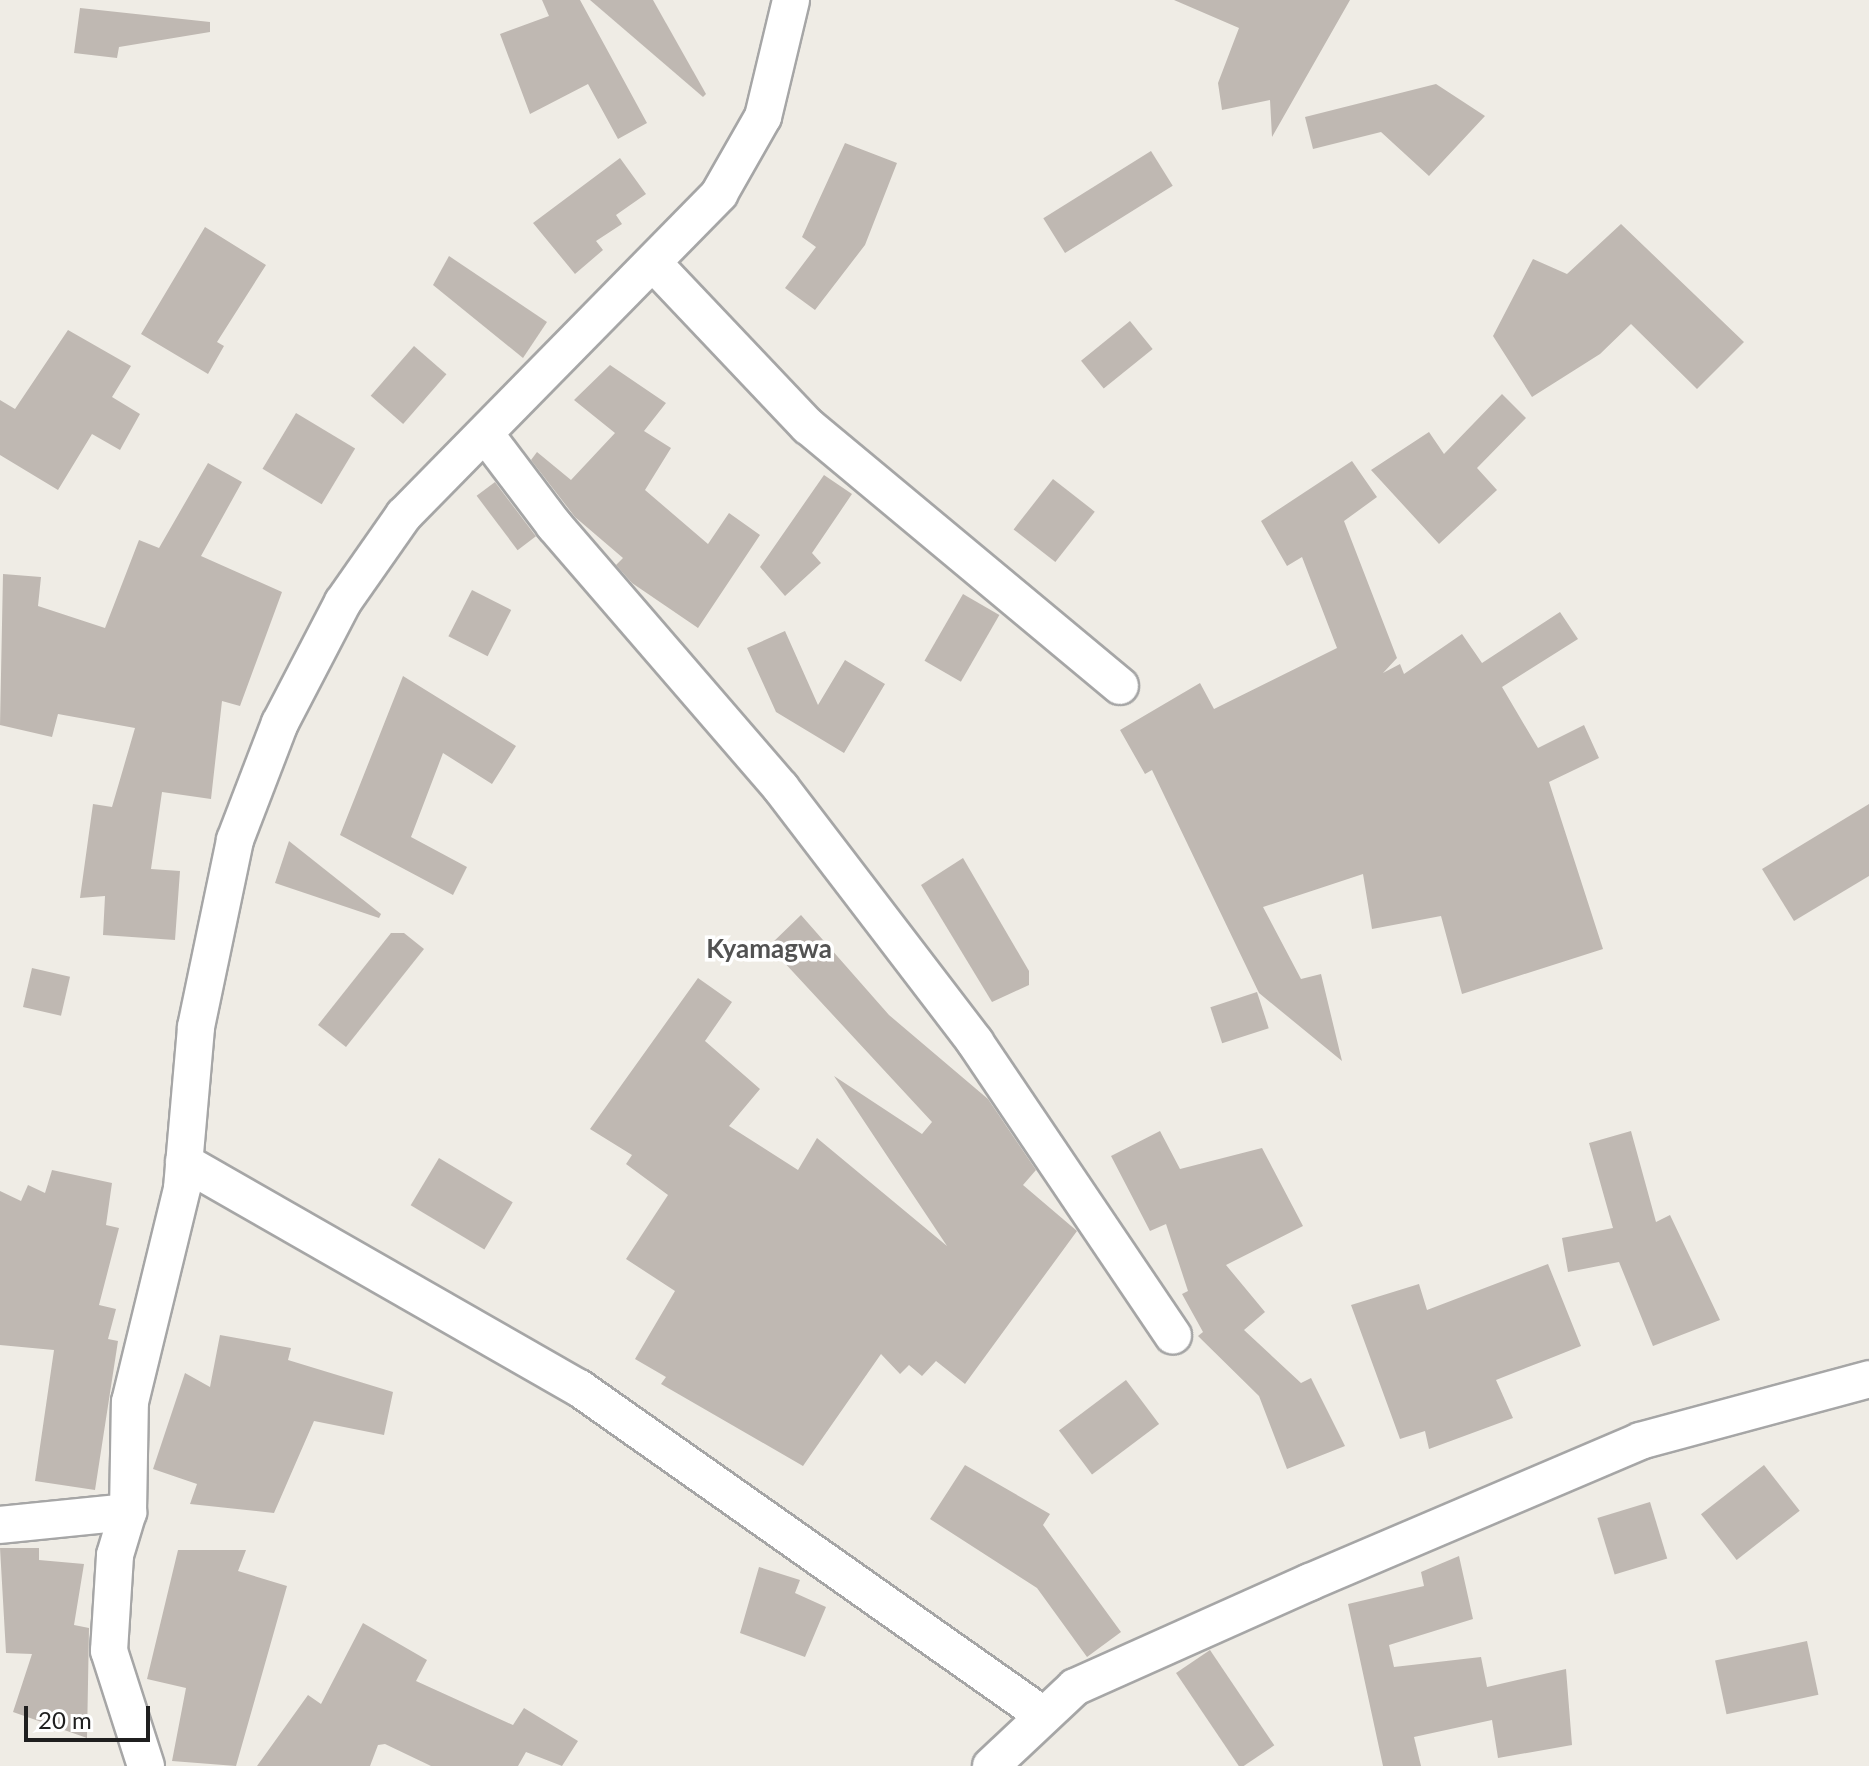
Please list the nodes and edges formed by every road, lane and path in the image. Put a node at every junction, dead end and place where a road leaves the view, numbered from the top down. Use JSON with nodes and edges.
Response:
{"nodes":[{"id":1,"x":791,"y":0,"type":"edge"},
{"id":2,"x":654,"y":264,"type":"junction"},
{"id":3,"x":486,"y":435,"type":"junction"},
{"id":4,"x":1120,"y":686,"type":"dead end"},
{"id":5,"x":184,"y":1162,"type":"junction"},
{"id":6,"x":1173,"y":1336,"type":"dead end"},
{"id":7,"x":1869,"y":1379,"type":"edge"},
{"id":8,"x":128,"y":1512,"type":"junction"},
{"id":9,"x":0,"y":1525,"type":"edge"},
{"id":10,"x":1040,"y":1713,"type":"junction"},
{"id":11,"x":146,"y":1766,"type":"edge"},
{"id":12,"x":991,"y":1766,"type":"edge"}],
"edges":[{"from":1,"to":2,"type":"street"},
{"from":2,"to":3,"type":"street"},
{"from":2,"to":4,"type":"street"},
{"from":3,"to":5,"type":"street"},
{"from":3,"to":6,"type":"street"},
{"from":5,"to":8,"type":"street"},
{"from":5,"to":10,"type":"street"},
{"from":7,"to":10,"type":"street"},
{"from":8,"to":9,"type":"street"},
{"from":8,"to":11,"type":"street"},
{"from":10,"to":12,"type":"street"}]}
